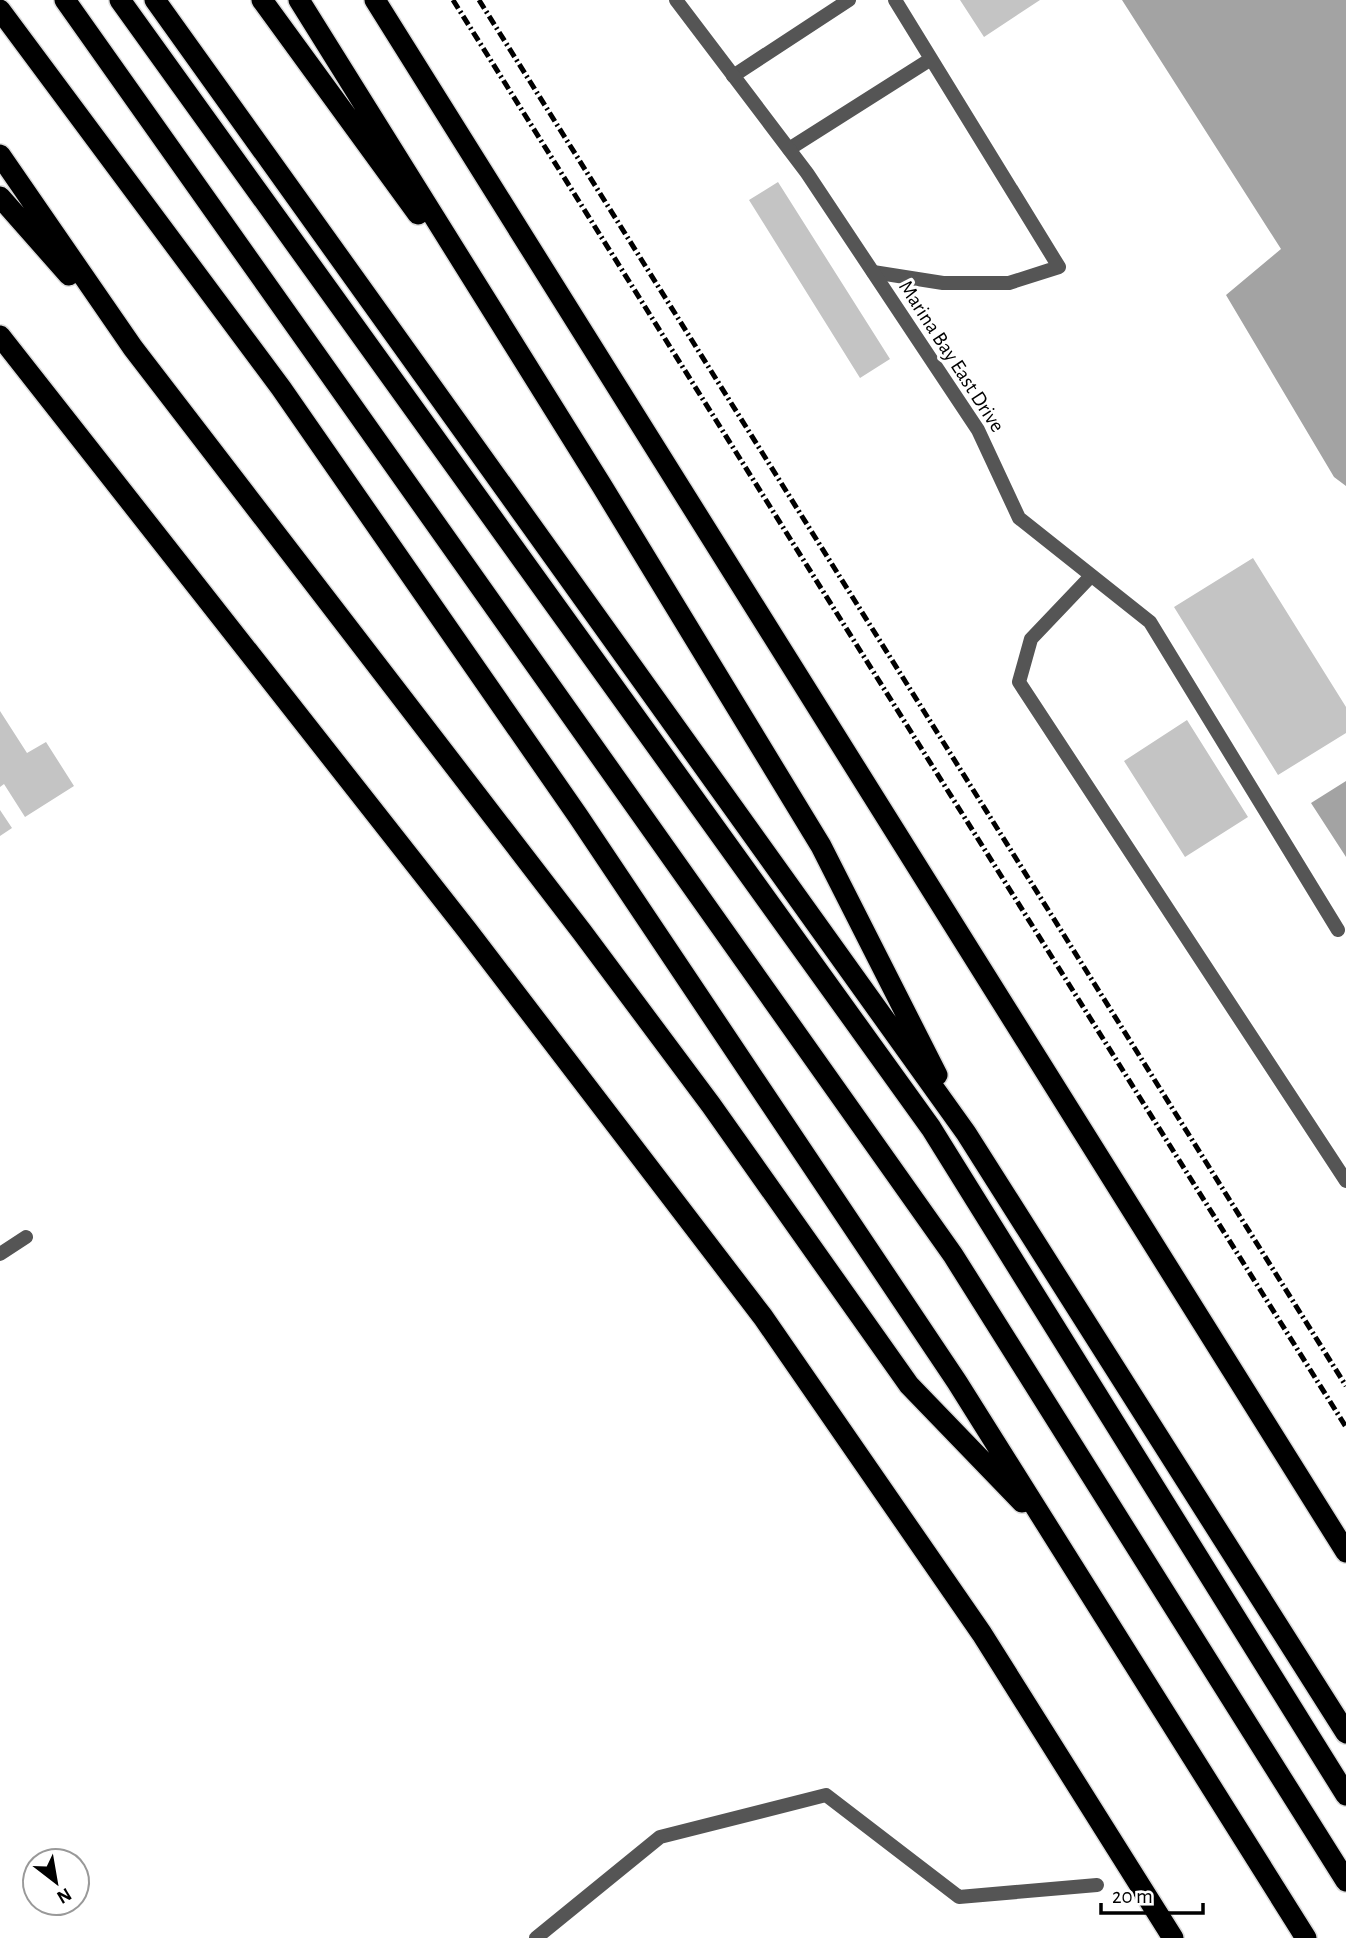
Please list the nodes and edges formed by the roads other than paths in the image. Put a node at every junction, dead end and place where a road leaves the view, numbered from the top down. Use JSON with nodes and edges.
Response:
{"nodes":[{"id":1,"x":65,"y":0,"type":"edge"},
{"id":2,"x":120,"y":0,"type":"edge"},
{"id":3,"x":155,"y":0,"type":"edge"},
{"id":4,"x":262,"y":0,"type":"edge"},
{"id":5,"x":299,"y":0,"type":"edge"},
{"id":6,"x":375,"y":0,"type":"edge"},
{"id":7,"x":676,"y":0,"type":"edge"},
{"id":8,"x":849,"y":0,"type":"edge"},
{"id":9,"x":895,"y":0,"type":"edge"},
{"id":10,"x":0,"y":10,"type":"edge"},
{"id":11,"x":931,"y":59,"type":"junction"},
{"id":12,"x":733,"y":76,"type":"junction"},
{"id":13,"x":789,"y":149,"type":"junction"},
{"id":14,"x":0,"y":155,"type":"edge"},
{"id":15,"x":0,"y":197,"type":"edge"},
{"id":16,"x":873,"y":272,"type":"junction"},
{"id":17,"x":493,"y":314,"type":"junction"},
{"id":18,"x":0,"y":336,"type":"edge"},
{"id":19,"x":133,"y":348,"type":"junction"},
{"id":20,"x":1091,"y":576,"type":"junction"},
{"id":21,"x":1338,"y":930,"type":"dead end"},
{"id":22,"x":966,"y":1133,"type":"junction"},
{"id":23,"x":1346,"y":1181,"type":"edge"},
{"id":24,"x":26,"y":1237,"type":"dead end"},
{"id":25,"x":0,"y":1254,"type":"edge"},
{"id":26,"x":1053,"y":1534,"type":"junction"},
{"id":27,"x":1346,"y":1552,"type":"edge"},
{"id":28,"x":1346,"y":1733,"type":"edge"},
{"id":29,"x":1346,"y":1795,"type":"edge"},
{"id":30,"x":1346,"y":1881,"type":"edge"},
{"id":31,"x":1097,"y":1885,"type":"dead end"},
{"id":32,"x":536,"y":1938,"type":"edge"},
{"id":33,"x":1173,"y":1938,"type":"edge"},
{"id":34,"x":1306,"y":1938,"type":"edge"}],
"edges":[{"from":1,"to":30,"type":"highway"},
{"from":2,"to":29,"type":"highway"},
{"from":3,"to":22,"type":"highway"},
{"from":4,"to":17,"type":"highway"},
{"from":5,"to":17,"type":"highway"},
{"from":6,"to":27,"type":"highway"},
{"from":7,"to":12,"type":"street","name":"Marina Bay East Drive"},
{"from":8,"to":12,"type":"street"},
{"from":9,"to":11,"type":"street"},
{"from":10,"to":26,"type":"highway"},
{"from":11,"to":13,"type":"street"},
{"from":11,"to":16,"type":"street"},
{"from":12,"to":13,"type":"street","name":"Marina Bay East Drive"},
{"from":13,"to":16,"type":"street","name":"Marina Bay East Drive"},
{"from":14,"to":19,"type":"highway"},
{"from":15,"to":19,"type":"highway"},
{"from":16,"to":20,"type":"street","name":"Marina Bay East Drive"},
{"from":17,"to":22,"type":"highway"},
{"from":18,"to":33,"type":"highway"},
{"from":19,"to":26,"type":"highway"},
{"from":20,"to":21,"type":"street","name":"Marina Bay East Drive"},
{"from":20,"to":23,"type":"street"},
{"from":22,"to":28,"type":"highway"},
{"from":24,"to":25,"type":"street"},
{"from":26,"to":34,"type":"highway"},
{"from":31,"to":32,"type":"street"}]}
